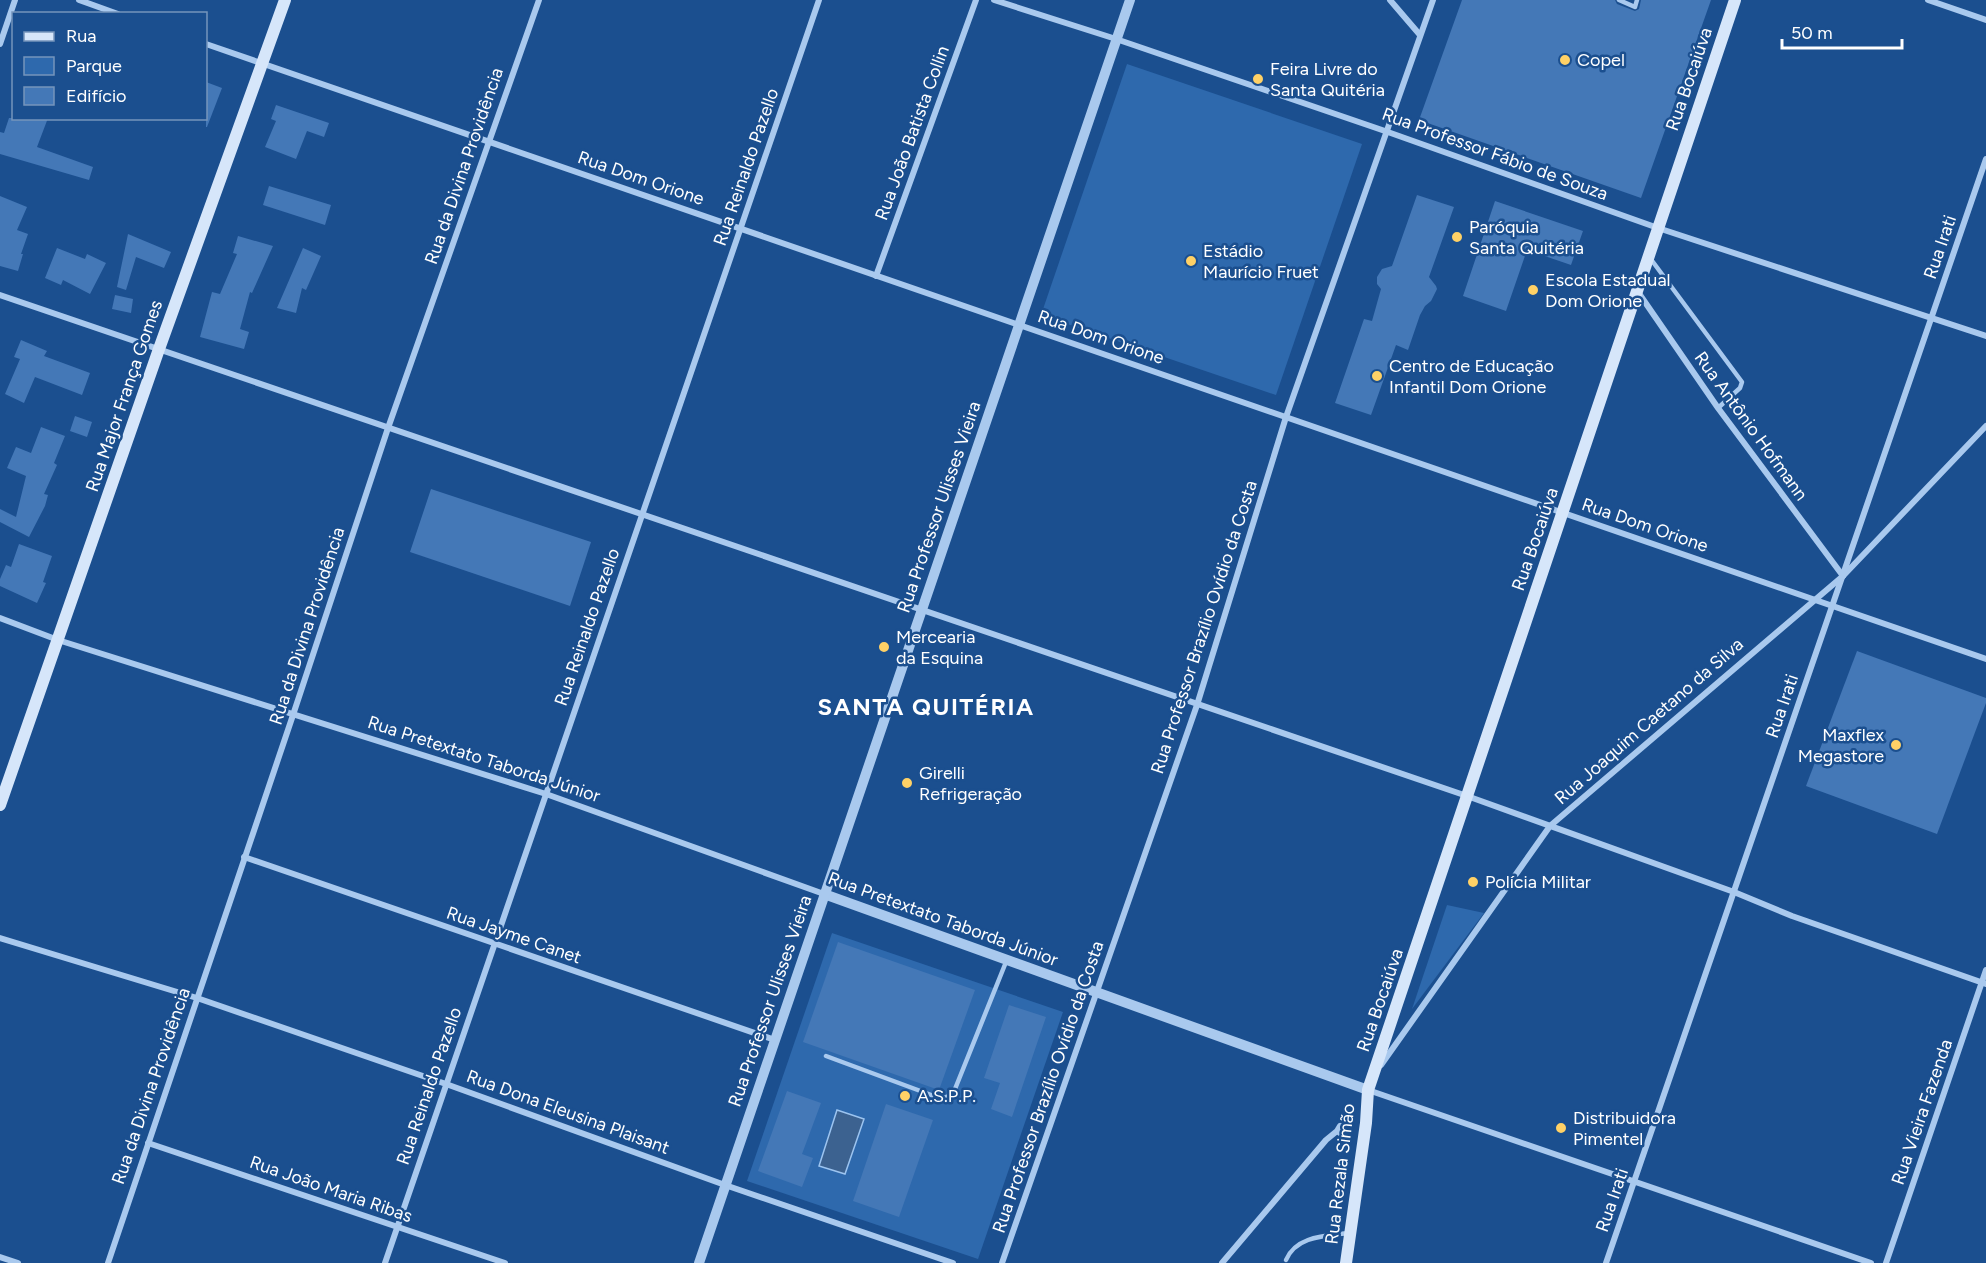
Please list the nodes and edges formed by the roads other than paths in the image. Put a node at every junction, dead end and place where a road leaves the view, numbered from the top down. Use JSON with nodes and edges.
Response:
{"nodes":[{"id":1,"x":15,"y":0,"type":"edge"},
{"id":2,"x":79,"y":0,"type":"edge"},
{"id":3,"x":285,"y":0,"type":"edge"},
{"id":4,"x":539,"y":0,"type":"edge"},
{"id":5,"x":819,"y":0,"type":"edge"},
{"id":6,"x":976,"y":0,"type":"edge"},
{"id":7,"x":994,"y":0,"type":"edge"},
{"id":8,"x":1130,"y":0,"type":"edge"},
{"id":9,"x":1390,"y":0,"type":"edge"},
{"id":10,"x":1432,"y":0,"type":"edge"},
{"id":11,"x":1619,"y":0,"type":"edge"},
{"id":12,"x":1637,"y":0,"type":"edge"},
{"id":13,"x":1735,"y":0,"type":"edge"},
{"id":14,"x":1928,"y":0,"type":"edge"},
{"id":15,"x":112,"y":12,"type":"edge"},
{"id":16,"x":1986,"y":20,"type":"edge"},
{"id":17,"x":1420,"y":35,"type":"junction"},
{"id":18,"x":1116,"y":39,"type":"junction"},
{"id":19,"x":0,"y":44,"type":"edge"},
{"id":20,"x":207,"y":44,"type":"edge"},
{"id":21,"x":263,"y":63,"type":"junction"},
{"id":22,"x":1385,"y":131,"type":"junction"},
{"id":23,"x":489,"y":142,"type":"junction"},
{"id":24,"x":1986,"y":159,"type":"edge"},
{"id":25,"x":1658,"y":228,"type":"junction"},
{"id":26,"x":740,"y":229,"type":"junction"},
{"id":27,"x":1649,"y":256,"type":"junction"},
{"id":28,"x":876,"y":276,"type":"junction"},
{"id":29,"x":1637,"y":291,"type":"junction"},
{"id":30,"x":0,"y":295,"type":"edge"},
{"id":31,"x":1932,"y":316,"type":"junction"},
{"id":32,"x":1018,"y":325,"type":"junction"},
{"id":33,"x":1986,"y":336,"type":"edge"},
{"id":34,"x":159,"y":349,"type":"junction"},
{"id":35,"x":1718,"y":408,"type":"junction"},
{"id":36,"x":1286,"y":417,"type":"junction"},
{"id":37,"x":1986,"y":426,"type":"edge"},
{"id":38,"x":388,"y":428,"type":"junction"},
{"id":39,"x":1563,"y":513,"type":"junction"},
{"id":40,"x":642,"y":515,"type":"junction"},
{"id":41,"x":1842,"y":576,"type":"junction"},
{"id":42,"x":1814,"y":600,"type":"junction"},
{"id":43,"x":1832,"y":606,"type":"junction"},
{"id":44,"x":921,"y":610,"type":"junction"},
{"id":45,"x":0,"y":618,"type":"edge"},
{"id":46,"x":58,"y":640,"type":"junction"},
{"id":47,"x":1986,"y":659,"type":"edge"},
{"id":48,"x":1197,"y":705,"type":"junction"},
{"id":49,"x":293,"y":715,"type":"junction"},
{"id":50,"x":546,"y":794,"type":"junction"},
{"id":51,"x":1467,"y":796,"type":"junction"},
{"id":52,"x":0,"y":805,"type":"edge"},
{"id":53,"x":1550,"y":826,"type":"junction"},
{"id":54,"x":244,"y":857,"type":"junction"},
{"id":55,"x":1734,"y":892,"type":"junction"},
{"id":56,"x":824,"y":894,"type":"junction"},
{"id":57,"x":0,"y":938,"type":"edge"},
{"id":58,"x":494,"y":944,"type":"junction"},
{"id":59,"x":1007,"y":959,"type":"junction"},
{"id":60,"x":1986,"y":970,"type":"edge"},
{"id":61,"x":1984,"y":984,"type":"edge"},
{"id":62,"x":1097,"y":992,"type":"junction"},
{"id":63,"x":197,"y":998,"type":"junction"},
{"id":64,"x":775,"y":1040,"type":"junction"},
{"id":65,"x":826,"y":1056,"type":"dead end"},
{"id":66,"x":1373,"y":1076,"type":"junction"},
{"id":67,"x":446,"y":1084,"type":"junction"},
{"id":68,"x":1368,"y":1090,"type":"junction"},
{"id":69,"x":1337,"y":1131,"type":"dead end"},
{"id":70,"x":148,"y":1143,"type":"junction"},
{"id":71,"x":1635,"y":1180,"type":"junction"},
{"id":72,"x":725,"y":1185,"type":"junction"},
{"id":73,"x":397,"y":1226,"type":"junction"},
{"id":74,"x":1350,"y":1232,"type":"junction"},
{"id":75,"x":0,"y":1257,"type":"edge"},
{"id":76,"x":1286,"y":1260,"type":"dead end"},
{"id":77,"x":18,"y":1263,"type":"edge"},
{"id":78,"x":108,"y":1263,"type":"edge"},
{"id":79,"x":385,"y":1263,"type":"edge"},
{"id":80,"x":505,"y":1263,"type":"edge"},
{"id":81,"x":699,"y":1263,"type":"edge"},
{"id":82,"x":953,"y":1263,"type":"edge"},
{"id":83,"x":1002,"y":1263,"type":"edge"},
{"id":84,"x":1222,"y":1263,"type":"edge"},
{"id":85,"x":1346,"y":1263,"type":"edge"},
{"id":86,"x":1606,"y":1263,"type":"edge"},
{"id":87,"x":1870,"y":1263,"type":"edge"},
{"id":88,"x":1886,"y":1263,"type":"edge"}],
"edges":[{"from":1,"to":19,"type":"street"},
{"from":2,"to":15,"type":"street"},
{"from":3,"to":21,"type":"main road","name":"Rua Major França Gomes"},
{"from":4,"to":23,"type":"street","name":"Rua da Divina Providência"},
{"from":5,"to":26,"type":"street","name":"Rua Reinaldo Pazello"},
{"from":6,"to":28,"type":"street","name":"Rua João Batista Collin"},
{"from":7,"to":18,"type":"street","name":"Rua Professor Fábio de Souza"},
{"from":8,"to":18,"type":"street","name":"Rua Professor Ulisses Vieira"},
{"from":9,"to":17,"type":"street"},
{"from":10,"to":17,"type":"street","name":"Rua Professor Brazílio Ovídio da Costa"},
{"from":11,"to":12,"type":"lane"},
{"from":13,"to":25,"type":"main road","name":"Rua Bocaiúva"},
{"from":14,"to":16,"type":"street"},
{"from":17,"to":22,"type":"street","name":"Rua Professor Brazílio Ovídio da Costa"},
{"from":18,"to":22,"type":"street","name":"Rua Professor Fábio de Souza"},
{"from":18,"to":32,"type":"street","name":"Rua Professor Ulisses Vieira"},
{"from":20,"to":21,"type":"street","name":"Rua Dom Orione"},
{"from":21,"to":23,"type":"street","name":"Rua Dom Orione"},
{"from":21,"to":34,"type":"main road","name":"Rua Major França Gomes"},
{"from":22,"to":25,"type":"street","name":"Rua Professor Fábio de Souza"},
{"from":22,"to":36,"type":"street","name":"Rua Professor Brazílio Ovídio da Costa"},
{"from":23,"to":26,"type":"street","name":"Rua Dom Orione"},
{"from":23,"to":38,"type":"street","name":"Rua da Divina Providência"},
{"from":24,"to":31,"type":"street","name":"Rua Irati"},
{"from":25,"to":27,"type":"main road","name":"Rua Bocaiúva"},
{"from":25,"to":31,"type":"street","name":"Rua Professor Fábio de Souza"},
{"from":26,"to":28,"type":"street","name":"Rua Dom Orione"},
{"from":26,"to":40,"type":"street","name":"Rua Reinaldo Pazello"},
{"from":27,"to":29,"type":"main road","name":"Rua Bocaiúva"},
{"from":27,"to":35,"type":"lane"},
{"from":28,"to":32,"type":"street","name":"Rua Dom Orione"},
{"from":29,"to":35,"type":"street","name":"Rua Antônio Hofmann"},
{"from":29,"to":39,"type":"main road","name":"Rua Bocaiúva"},
{"from":30,"to":34,"type":"street"},
{"from":31,"to":33,"type":"street","name":"Rua Professor Fábio de Souza"},
{"from":31,"to":41,"type":"street","name":"Rua Irati"},
{"from":32,"to":36,"type":"street","name":"Rua Dom Orione"},
{"from":32,"to":44,"type":"street","name":"Rua Professor Ulisses Vieira"},
{"from":34,"to":38,"type":"street"},
{"from":34,"to":46,"type":"main road","name":"Rua Major França Gomes"},
{"from":35,"to":41,"type":"street","name":"Rua Antônio Hofmann"},
{"from":36,"to":39,"type":"street","name":"Rua Dom Orione"},
{"from":36,"to":48,"type":"street","name":"Rua Professor Brazílio Ovídio da Costa"},
{"from":37,"to":41,"type":"street","name":"Rua Joaquim Caetano da Silva"},
{"from":38,"to":40,"type":"street"},
{"from":38,"to":49,"type":"street","name":"Rua da Divina Providência"},
{"from":39,"to":42,"type":"street","name":"Rua Dom Orione"},
{"from":39,"to":51,"type":"main road","name":"Rua Bocaiúva"},
{"from":40,"to":44,"type":"street"},
{"from":40,"to":50,"type":"street","name":"Rua Reinaldo Pazello"},
{"from":41,"to":42,"type":"street","name":"Rua Joaquim Caetano da Silva"},
{"from":41,"to":43,"type":"street","name":"Rua Irati"},
{"from":42,"to":43,"type":"street","name":"Rua Dom Orione"},
{"from":42,"to":53,"type":"street","name":"Rua Joaquim Caetano da Silva"},
{"from":43,"to":47,"type":"street","name":"Rua Dom Orione"},
{"from":43,"to":55,"type":"street","name":"Rua Irati"},
{"from":44,"to":48,"type":"street"},
{"from":44,"to":56,"type":"street","name":"Rua Professor Ulisses Vieira"},
{"from":45,"to":46,"type":"street","name":"Rua Pretextato Taborda Júnior"},
{"from":46,"to":49,"type":"street","name":"Rua Pretextato Taborda Júnior"},
{"from":46,"to":52,"type":"main road","name":"Rua Major França Gomes"},
{"from":48,"to":51,"type":"street"},
{"from":48,"to":62,"type":"street","name":"Rua Professor Brazílio Ovídio da Costa"},
{"from":49,"to":50,"type":"street","name":"Rua Pretextato Taborda Júnior"},
{"from":49,"to":54,"type":"street","name":"Rua da Divina Providência"},
{"from":50,"to":56,"type":"street","name":"Rua Pretextato Taborda Júnior"},
{"from":50,"to":58,"type":"street","name":"Rua Reinaldo Pazello"},
{"from":51,"to":53,"type":"street"},
{"from":51,"to":66,"type":"main road","name":"Rua Bocaiúva"},
{"from":53,"to":55,"type":"street"},
{"from":53,"to":66,"type":"street","name":"Rua Joaquim Caetano da Silva"},
{"from":54,"to":58,"type":"street","name":"Rua Jayme Canet"},
{"from":54,"to":63,"type":"street","name":"Rua da Divina Providência"},
{"from":55,"to":61,"type":"street"},
{"from":55,"to":71,"type":"street","name":"Rua Irati"},
{"from":56,"to":59,"type":"street","name":"Rua Pretextato Taborda Júnior"},
{"from":56,"to":64,"type":"street","name":"Rua Professor Ulisses Vieira"},
{"from":57,"to":63,"type":"street","name":"Rua Dona Eleusina Plaisant"},
{"from":58,"to":64,"type":"street","name":"Rua Jayme Canet"},
{"from":58,"to":67,"type":"street","name":"Rua Reinaldo Pazello"},
{"from":59,"to":62,"type":"street","name":"Rua Pretextato Taborda Júnior"},
{"from":59,"to":65,"type":"lane"},
{"from":60,"to":61,"type":"street","name":"Rua Vieira Fazenda"},
{"from":61,"to":88,"type":"street","name":"Rua Vieira Fazenda"},
{"from":62,"to":68,"type":"street","name":"Rua Pretextato Taborda Júnior"},
{"from":62,"to":83,"type":"street","name":"Rua Professor Brazílio Ovídio da Costa"},
{"from":63,"to":67,"type":"street","name":"Rua Dona Eleusina Plaisant"},
{"from":63,"to":70,"type":"street","name":"Rua da Divina Providência"},
{"from":64,"to":72,"type":"street","name":"Rua Professor Ulisses Vieira"},
{"from":66,"to":68,"type":"main road","name":"Rua Bocaiúva"},
{"from":67,"to":72,"type":"street","name":"Rua Dona Eleusina Plaisant"},
{"from":67,"to":73,"type":"street","name":"Rua Reinaldo Pazello"},
{"from":68,"to":71,"type":"street","name":"Rua Pretextato Taborda Júnior"},
{"from":68,"to":74,"type":"main road","name":"Rua Rezala Simão"},
{"from":69,"to":84,"type":"street"},
{"from":70,"to":73,"type":"street","name":"Rua João Maria Ribas"},
{"from":70,"to":78,"type":"street","name":"Rua da Divina Providência"},
{"from":71,"to":86,"type":"street","name":"Rua Irati"},
{"from":71,"to":87,"type":"street","name":"Rua Pretextato Taborda Júnior"},
{"from":72,"to":81,"type":"street","name":"Rua Professor Ulisses Vieira"},
{"from":72,"to":82,"type":"street","name":"Rua Dona Eleusina Plaisant"},
{"from":73,"to":79,"type":"street","name":"Rua Reinaldo Pazello"},
{"from":73,"to":80,"type":"street","name":"Rua João Maria Ribas"},
{"from":74,"to":76,"type":"lane"},
{"from":74,"to":85,"type":"main road","name":"Rua Rezala Simão"},
{"from":75,"to":77,"type":"street"}]}
